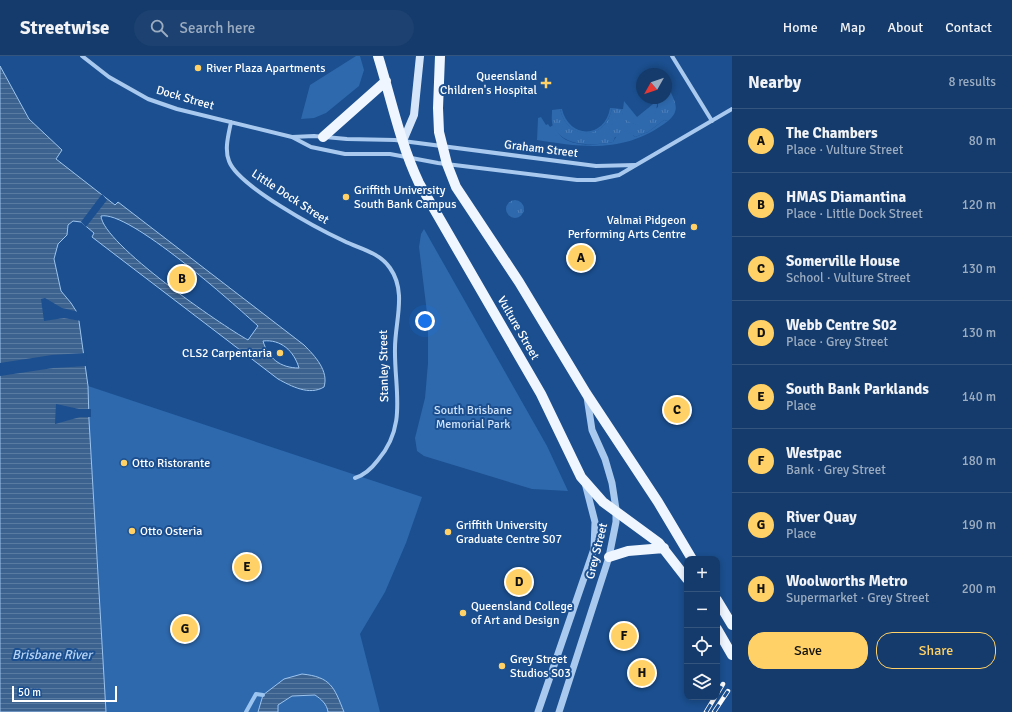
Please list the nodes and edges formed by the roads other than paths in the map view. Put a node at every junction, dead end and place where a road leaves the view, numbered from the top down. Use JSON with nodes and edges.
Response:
{"nodes":[{"id":1,"x":82,"y":56,"type":"edge"},
{"id":2,"x":378,"y":56,"type":"edge"},
{"id":3,"x":420,"y":56,"type":"edge"},
{"id":4,"x":440,"y":56,"type":"edge"},
{"id":5,"x":672,"y":56,"type":"edge"},
{"id":6,"x":386,"y":81,"type":"junction"},
{"id":7,"x":732,"y":109,"type":"edge"},
{"id":8,"x":712,"y":121,"type":"junction"},
{"id":9,"x":232,"y":122,"type":"junction"},
{"id":10,"x":292,"y":137,"type":"junction"},
{"id":11,"x":323,"y":137,"type":"junction"},
{"id":12,"x":403,"y":141,"type":"junction"},
{"id":13,"x":442,"y":146,"type":"junction"},
{"id":14,"x":408,"y":157,"type":"junction"},
{"id":15,"x":447,"y":164,"type":"junction"},
{"id":16,"x":638,"y":164,"type":"junction"},
{"id":17,"x":383,"y":260,"type":"joint"},
{"id":18,"x":586,"y":393,"type":"junction"},
{"id":19,"x":355,"y":478,"type":"dead end"},
{"id":20,"x":584,"y":481,"type":"junction"},
{"id":21,"x":616,"y":513,"type":"junction"},
{"id":22,"x":664,"y":548,"type":"junction"},
{"id":23,"x":690,"y":556,"type":"edge"},
{"id":24,"x":609,"y":557,"type":"junction"},
{"id":25,"x":684,"y":575,"type":"edge"},
{"id":26,"x":720,"y":605,"type":"edge"},
{"id":27,"x":732,"y":625,"type":"edge"},
{"id":28,"x":720,"y":634,"type":"edge"},
{"id":29,"x":732,"y":655,"type":"edge"},
{"id":30,"x":538,"y":712,"type":"edge"},
{"id":31,"x":559,"y":712,"type":"edge"}],
"edges":[{"from":1,"to":9,"type":"street","name":"Dock Street"},
{"from":2,"to":6,"type":"main road","name":"Vulture Street"},
{"from":3,"to":12,"type":"main road"},
{"from":4,"to":13,"type":"main road"},
{"from":5,"to":8,"type":"street"},
{"from":6,"to":11,"type":"main road"},
{"from":6,"to":12,"type":"main road","name":"Vulture Street"},
{"from":7,"to":8,"type":"street","name":"Graham Street"},
{"from":8,"to":16,"type":"street","name":"Graham Street"},
{"from":9,"to":10,"type":"street","name":"Dock Street"},
{"from":9,"to":17,"type":"street","name":"Little Dock Street"},
{"from":10,"to":11,"type":"street","name":"Dock Street"},
{"from":10,"to":14,"type":"street","name":"Dock Street"},
{"from":11,"to":12,"type":"street","name":"Dock Street"},
{"from":12,"to":13,"type":"street","name":"Graham Street"},
{"from":12,"to":14,"type":"main road","name":"Vulture Street"},
{"from":13,"to":15,"type":"main road"},
{"from":13,"to":16,"type":"street","name":"Graham Street"},
{"from":14,"to":15,"type":"street","name":"Dock Street"},
{"from":14,"to":20,"type":"main road","name":"Vulture Street"},
{"from":15,"to":16,"type":"street","name":"Graham Street"},
{"from":15,"to":18,"type":"main road","name":"Vulture Street"},
{"from":17,"to":19,"type":"street","name":"Stanley Street"},
{"from":18,"to":21,"type":"street","name":"Grey Street"},
{"from":18,"to":23,"type":"main road","name":"Vulture Street"},
{"from":20,"to":21,"type":"main road","name":"Vulture Street"},
{"from":20,"to":30,"type":"street","name":"Grey Street"},
{"from":21,"to":22,"type":"main road","name":"Vulture Street"},
{"from":21,"to":24,"type":"street","name":"Grey Street"},
{"from":22,"to":24,"type":"main road"},
{"from":22,"to":25,"type":"main road","name":"Vulture Street"},
{"from":24,"to":31,"type":"street","name":"Grey Street"},
{"from":26,"to":27,"type":"main road"},
{"from":28,"to":29,"type":"main road"}]}
